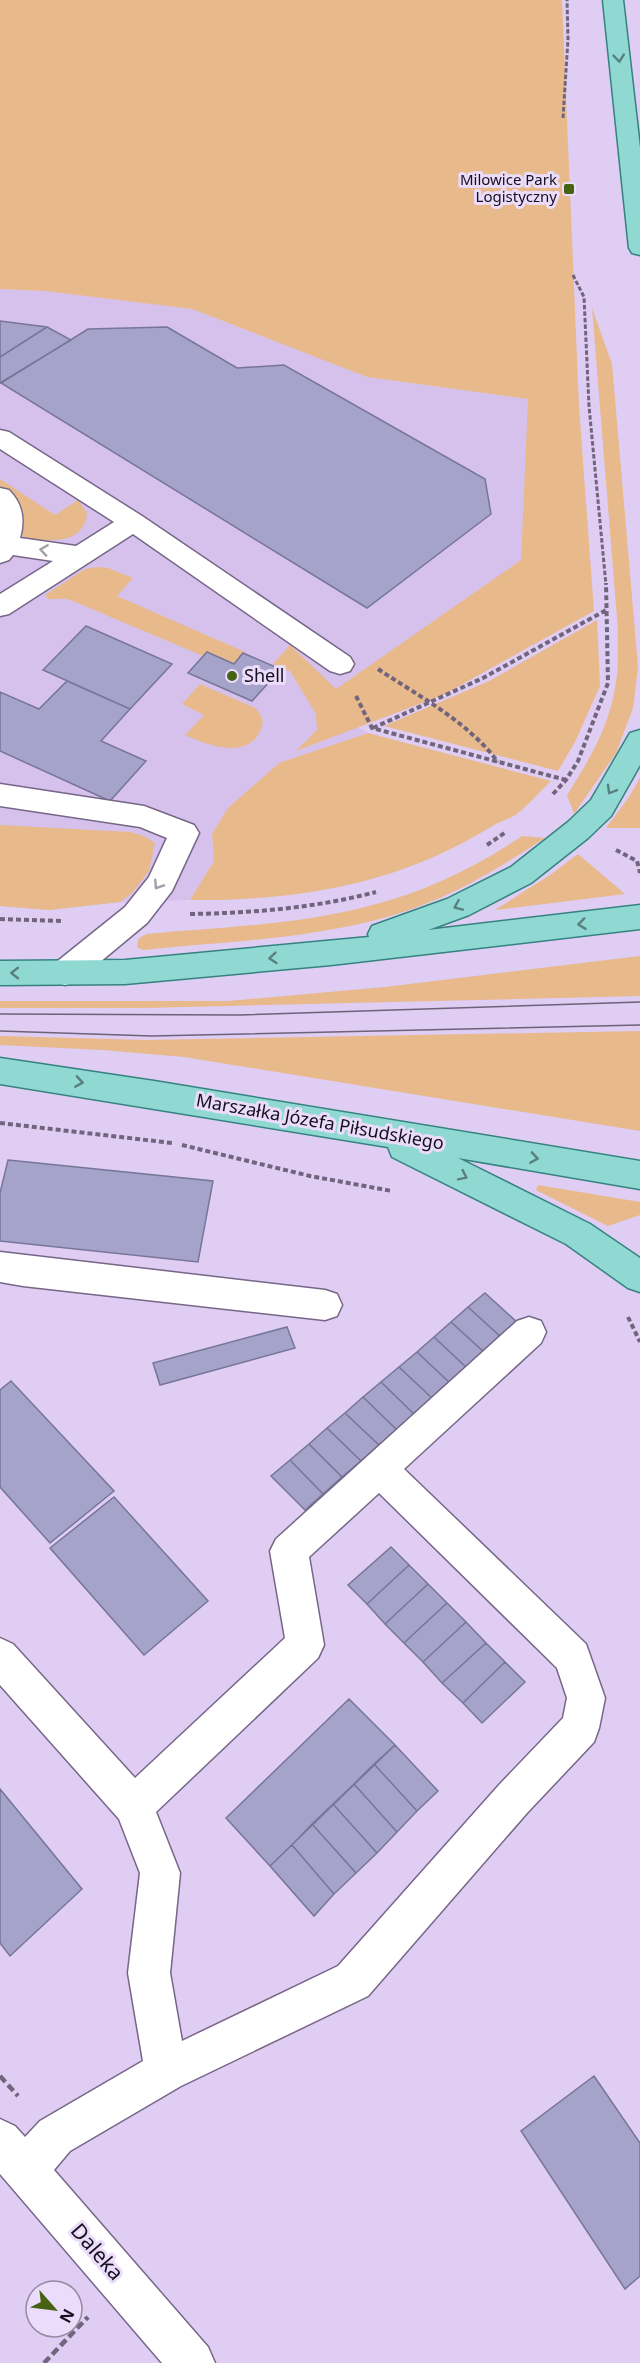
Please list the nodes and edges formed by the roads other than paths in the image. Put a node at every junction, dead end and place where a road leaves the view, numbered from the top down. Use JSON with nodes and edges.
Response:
{"nodes":[{"id":1,"x":613,"y":0,"type":"edge"},
{"id":2,"x":640,"y":248,"type":"edge"},
{"id":3,"x":0,"y":438,"type":"edge"},
{"id":4,"x":0,"y":496,"type":"edge"},
{"id":5,"x":133,"y":522,"type":"junction"},
{"id":6,"x":3,"y":550,"type":"edge"},
{"id":7,"x":82,"y":556,"type":"junction"},
{"id":8,"x":0,"y":607,"type":"edge"},
{"id":9,"x":340,"y":664,"type":"road end"},
{"id":10,"x":640,"y":740,"type":"edge"},
{"id":11,"x":0,"y":795,"type":"edge"},
{"id":12,"x":640,"y":917,"type":"edge"},
{"id":13,"x":331,"y":953,"type":"junction"},
{"id":14,"x":65,"y":973,"type":"junction"},
{"id":15,"x":0,"y":974,"type":"edge"},
{"id":16,"x":0,"y":1071,"type":"edge"},
{"id":17,"x":373,"y":1132,"type":"junction"},
{"id":18,"x":640,"y":1175,"type":"edge"},
{"id":19,"x":0,"y":1267,"type":"edge"},
{"id":20,"x":640,"y":1277,"type":"edge"},
{"id":21,"x":325,"y":1305,"type":"dead end"},
{"id":22,"x":529,"y":1332,"type":"dead end"},
{"id":23,"x":380,"y":1470,"type":"junction"},
{"id":24,"x":0,"y":1657,"type":"edge"},
{"id":25,"x":134,"y":1806,"type":"junction"},
{"id":26,"x":166,"y":2071,"type":"junction"},
{"id":27,"x":13,"y":2155,"type":"edge"},
{"id":28,"x":192,"y":2363,"type":"edge"}],
"edges":[{"from":1,"to":2,"type":"main road","one_way":true},
{"from":3,"to":5,"type":"street"},
{"from":4,"to":6,"type":"street"},
{"from":5,"to":7,"type":"street"},
{"from":5,"to":9,"type":"street"},
{"from":7,"to":6,"type":"street","one_way":true},
{"from":7,"to":8,"type":"street"},
{"from":10,"to":13,"type":"main road","one_way":true},
{"from":11,"to":14,"type":"street","one_way":true},
{"from":12,"to":13,"type":"main road","one_way":true},
{"from":13,"to":14,"type":"main road","one_way":true},
{"from":14,"to":15,"type":"main road","one_way":true},
{"from":16,"to":17,"type":"main road","name":"Marszałka Józefa Piłsudskiego","one_way":true},
{"from":17,"to":18,"type":"main road","name":"Marszałka Józefa Piłsudskiego","one_way":true},
{"from":17,"to":20,"type":"main road","one_way":true},
{"from":19,"to":21,"type":"street"},
{"from":22,"to":23,"type":"street"},
{"from":23,"to":25,"type":"street"},
{"from":23,"to":26,"type":"street"},
{"from":24,"to":25,"type":"street"},
{"from":25,"to":26,"type":"street"},
{"from":26,"to":27,"type":"street"},
{"from":27,"to":28,"type":"street","name":"Daleka"}]}
